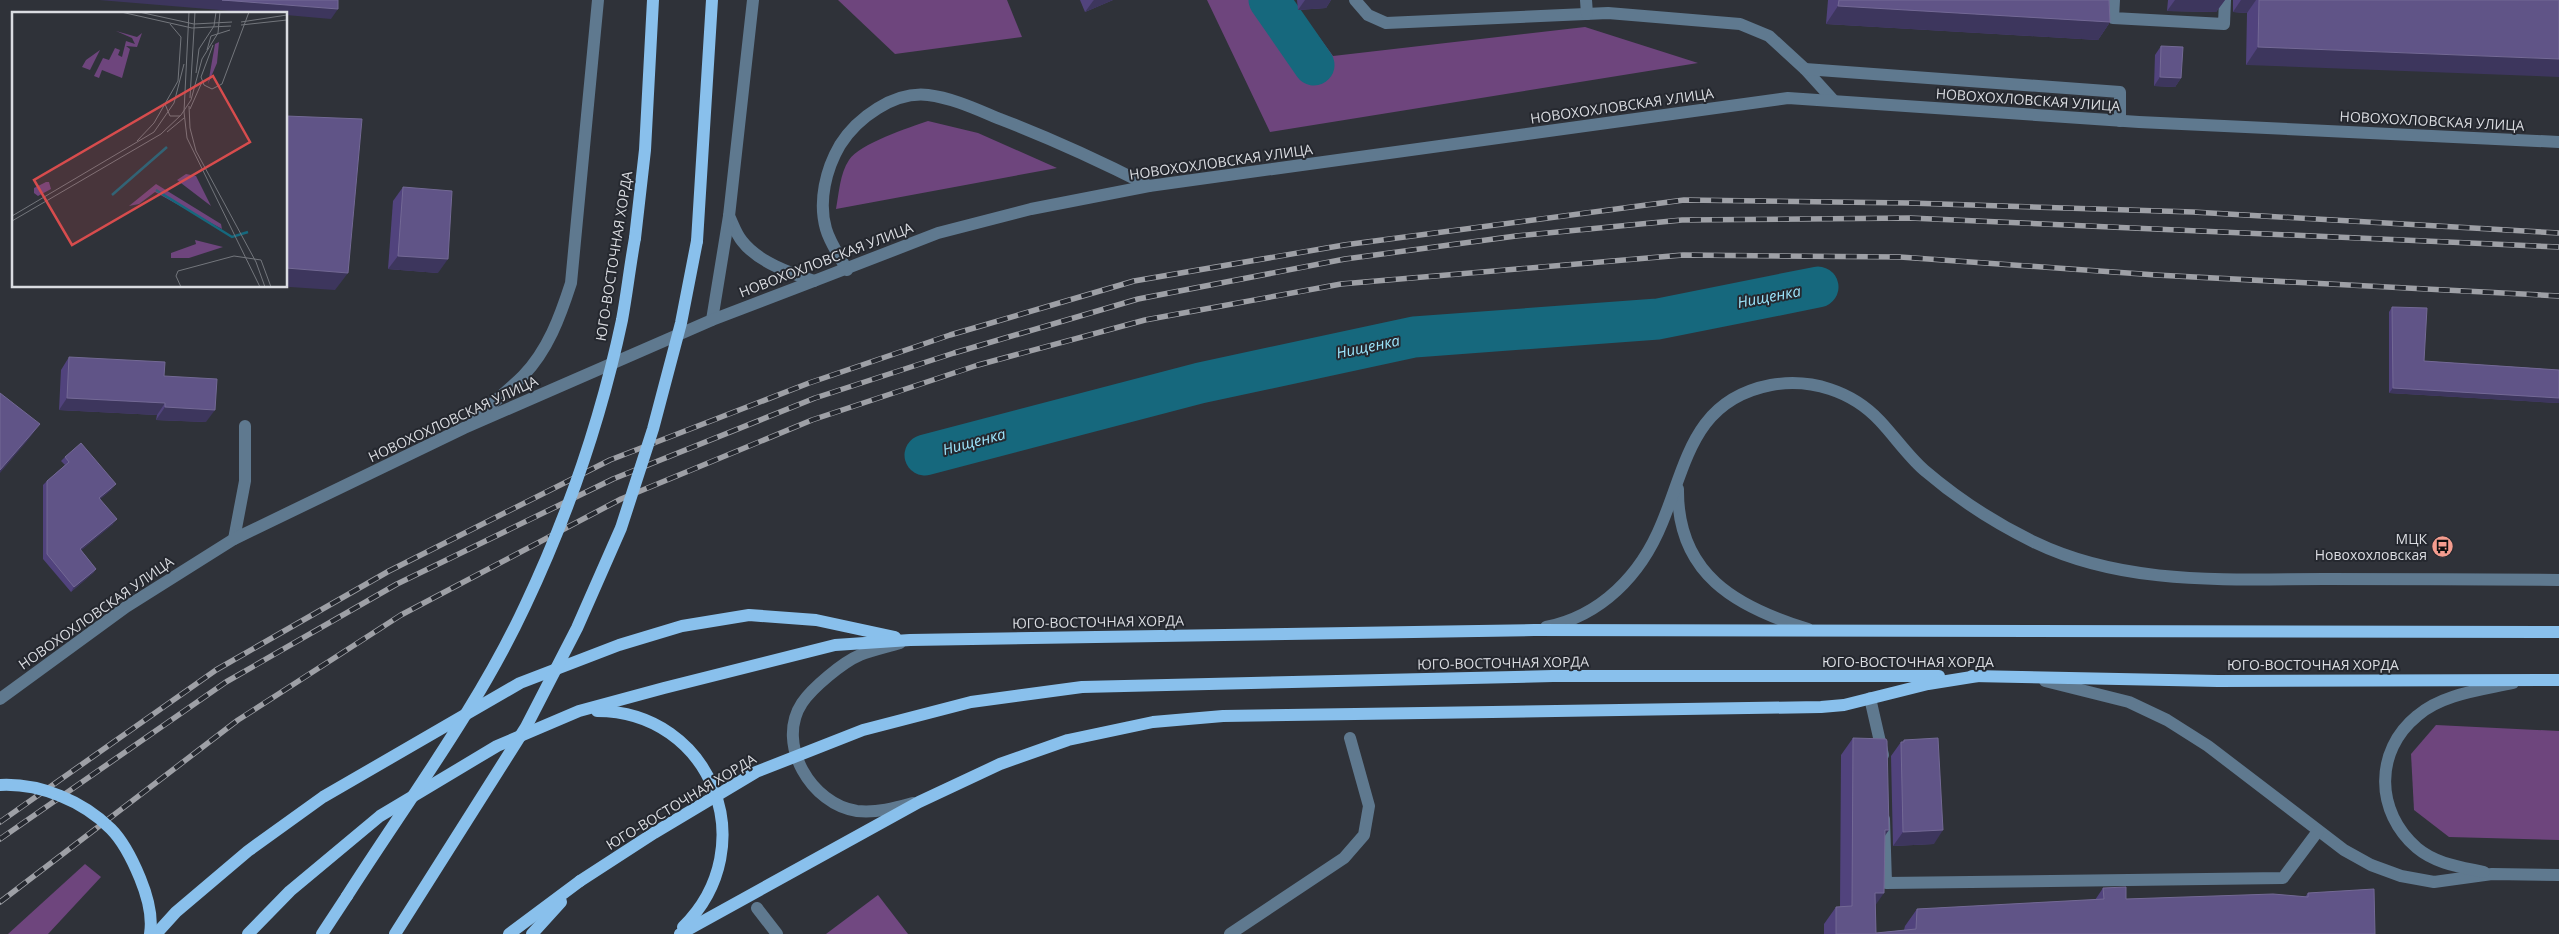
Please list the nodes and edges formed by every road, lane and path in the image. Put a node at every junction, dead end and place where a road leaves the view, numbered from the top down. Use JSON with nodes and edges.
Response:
{"nodes":[{"id":1,"x":598,"y":0,"type":"edge"},
{"id":2,"x":653,"y":0,"type":"edge"},
{"id":3,"x":712,"y":0,"type":"edge"},
{"id":4,"x":753,"y":0,"type":"edge"},
{"id":5,"x":1355,"y":0,"type":"edge"},
{"id":6,"x":1586,"y":0,"type":"edge"},
{"id":7,"x":2114,"y":0,"type":"edge"},
{"id":8,"x":2225,"y":0,"type":"edge"},
{"id":9,"x":1587,"y":14,"type":"junction"},
{"id":10,"x":1805,"y":69,"type":"junction"},
{"id":11,"x":1834,"y":102,"type":"junction"},
{"id":12,"x":2120,"y":121,"type":"junction"},
{"id":13,"x":2559,"y":142,"type":"edge"},
{"id":14,"x":1149,"y":186,"type":"junction"},
{"id":15,"x":729,"y":216,"type":"junction"},
{"id":16,"x":847,"y":270,"type":"junction"},
{"id":17,"x":814,"y":281,"type":"junction"},
{"id":18,"x":712,"y":320,"type":"junction"},
{"id":19,"x":245,"y":426,"type":"dead end"},
{"id":20,"x":464,"y":428,"type":"junction"},
{"id":21,"x":1682,"y":466,"type":"junction"},
{"id":22,"x":234,"y":539,"type":"junction"},
{"id":23,"x":2559,"y":580,"type":"edge"},
{"id":24,"x":1808,"y":629,"type":"junction"},
{"id":25,"x":1534,"y":630,"type":"junction"},
{"id":26,"x":2559,"y":632,"type":"edge"},
{"id":27,"x":910,"y":640,"type":"junction"},
{"id":28,"x":1978,"y":676,"type":"junction"},
{"id":29,"x":2031,"y":677,"type":"junction"},
{"id":30,"x":2524,"y":680,"type":"junction"},
{"id":31,"x":2559,"y":680,"type":"edge"},
{"id":32,"x":1870,"y":698,"type":"junction"},
{"id":33,"x":0,"y":699,"type":"edge"},
{"id":34,"x":579,"y":711,"type":"junction"},
{"id":35,"x":1350,"y":738,"type":"dead end"},
{"id":36,"x":1884,"y":766,"type":"edge"},
{"id":37,"x":0,"y":785,"type":"edge"},
{"id":38,"x":919,"y":802,"type":"junction"},
{"id":39,"x":1884,"y":805,"type":"edge"},
{"id":40,"x":2318,"y":831,"type":"junction"},
{"id":41,"x":2492,"y":874,"type":"junction"},
{"id":42,"x":2559,"y":875,"type":"edge"},
{"id":43,"x":580,"y":881,"type":"junction"},
{"id":44,"x":757,"y":908,"type":"dead end"},
{"id":45,"x":150,"y":934,"type":"edge"},
{"id":46,"x":156,"y":934,"type":"edge"},
{"id":47,"x":248,"y":934,"type":"edge"},
{"id":48,"x":322,"y":934,"type":"edge"},
{"id":49,"x":395,"y":934,"type":"edge"},
{"id":50,"x":509,"y":934,"type":"edge"},
{"id":51,"x":532,"y":934,"type":"edge"},
{"id":52,"x":676,"y":934,"type":"edge"},
{"id":53,"x":680,"y":934,"type":"edge"},
{"id":54,"x":777,"y":934,"type":"edge"},
{"id":55,"x":1230,"y":934,"type":"edge"}],
"edges":[{"from":1,"to":20,"type":"street"},
{"from":2,"to":48,"type":"main road","name":"ЮГО-ВОСТОЧНАЯ ХОРДА","bridge":true},
{"from":3,"to":49,"type":"main road","bridge":true},
{"from":4,"to":15,"type":"street"},
{"from":5,"to":9,"type":"street"},
{"from":6,"to":9,"type":"street"},
{"from":7,"to":8,"type":"street"},
{"from":9,"to":10,"type":"street"},
{"from":10,"to":11,"type":"street"},
{"from":10,"to":12,"type":"street"},
{"from":11,"to":12,"type":"street","name":"НОВОХОХЛОВСКАЯ УЛИЦА"},
{"from":11,"to":14,"type":"street","name":"НОВОХОХЛОВСКАЯ УЛИЦА"},
{"from":12,"to":13,"type":"street","name":"НОВОХОХЛОВСКАЯ УЛИЦА"},
{"from":14,"to":16,"type":"street","name":"НОВОХОХЛОВСКАЯ УЛИЦА"},
{"from":14,"to":16,"type":"street"},
{"from":15,"to":17,"type":"street"},
{"from":15,"to":18,"type":"street"},
{"from":16,"to":17,"type":"street","name":"НОВОХОХЛОВСКАЯ УЛИЦА"},
{"from":17,"to":18,"type":"street","name":"НОВОХОХЛОВСКАЯ УЛИЦА"},
{"from":18,"to":20,"type":"street","name":"НОВОХОХЛОВСКАЯ УЛИЦА"},
{"from":19,"to":22,"type":"street"},
{"from":20,"to":22,"type":"street","name":"НОВОХОХЛОВСКАЯ УЛИЦА"},
{"from":21,"to":23,"type":"street"},
{"from":21,"to":24,"type":"street"},
{"from":21,"to":25,"type":"street"},
{"from":22,"to":33,"type":"street","name":"НОВОХОХЛОВСКАЯ УЛИЦА"},
{"from":24,"to":25,"type":"main road","name":"ЮГО-ВОСТОЧНАЯ ХОРДА"},
{"from":24,"to":26,"type":"main road","name":"ЮГО-ВОСТОЧНАЯ ХОРДА"},
{"from":25,"to":27,"type":"main road","name":"ЮГО-ВОСТОЧНАЯ ХОРДА"},
{"from":27,"to":34,"type":"main road","name":"ЮГО-ВОСТОЧНАЯ ХОРДА"},
{"from":27,"to":38,"type":"street"},
{"from":27,"to":46,"type":"main road"},
{"from":28,"to":29,"type":"main road","name":"ЮГО-ВОСТОЧНАЯ ХОРДА"},
{"from":28,"to":32,"type":"main road"},
{"from":28,"to":43,"type":"main road","name":"ЮГО-ВОСТОЧНАЯ ХОРДА","bridge":true},
{"from":29,"to":30,"type":"main road","name":"ЮГО-ВОСТОЧНАЯ ХОРДА"},
{"from":29,"to":40,"type":"street"},
{"from":30,"to":31,"type":"main road","name":"ЮГО-ВОСТОЧНАЯ ХОРДА"},
{"from":30,"to":41,"type":"street"},
{"from":32,"to":36,"type":"street"},
{"from":32,"to":38,"type":"main road"},
{"from":34,"to":47,"type":"main road","name":"ЮГО-ВОСТОЧНАЯ ХОРДА","bridge":true},
{"from":34,"to":52,"type":"main road"},
{"from":35,"to":55,"type":"street"},
{"from":37,"to":45,"type":"main road","bridge":true},
{"from":38,"to":53,"type":"main road"},
{"from":39,"to":40,"type":"street"},
{"from":40,"to":41,"type":"street"},
{"from":41,"to":42,"type":"street"},
{"from":43,"to":50,"type":"main road","name":"ЮГО-ВОСТОЧНАЯ ХОРДА"},
{"from":43,"to":51,"type":"main road"},
{"from":44,"to":54,"type":"street"}]}
